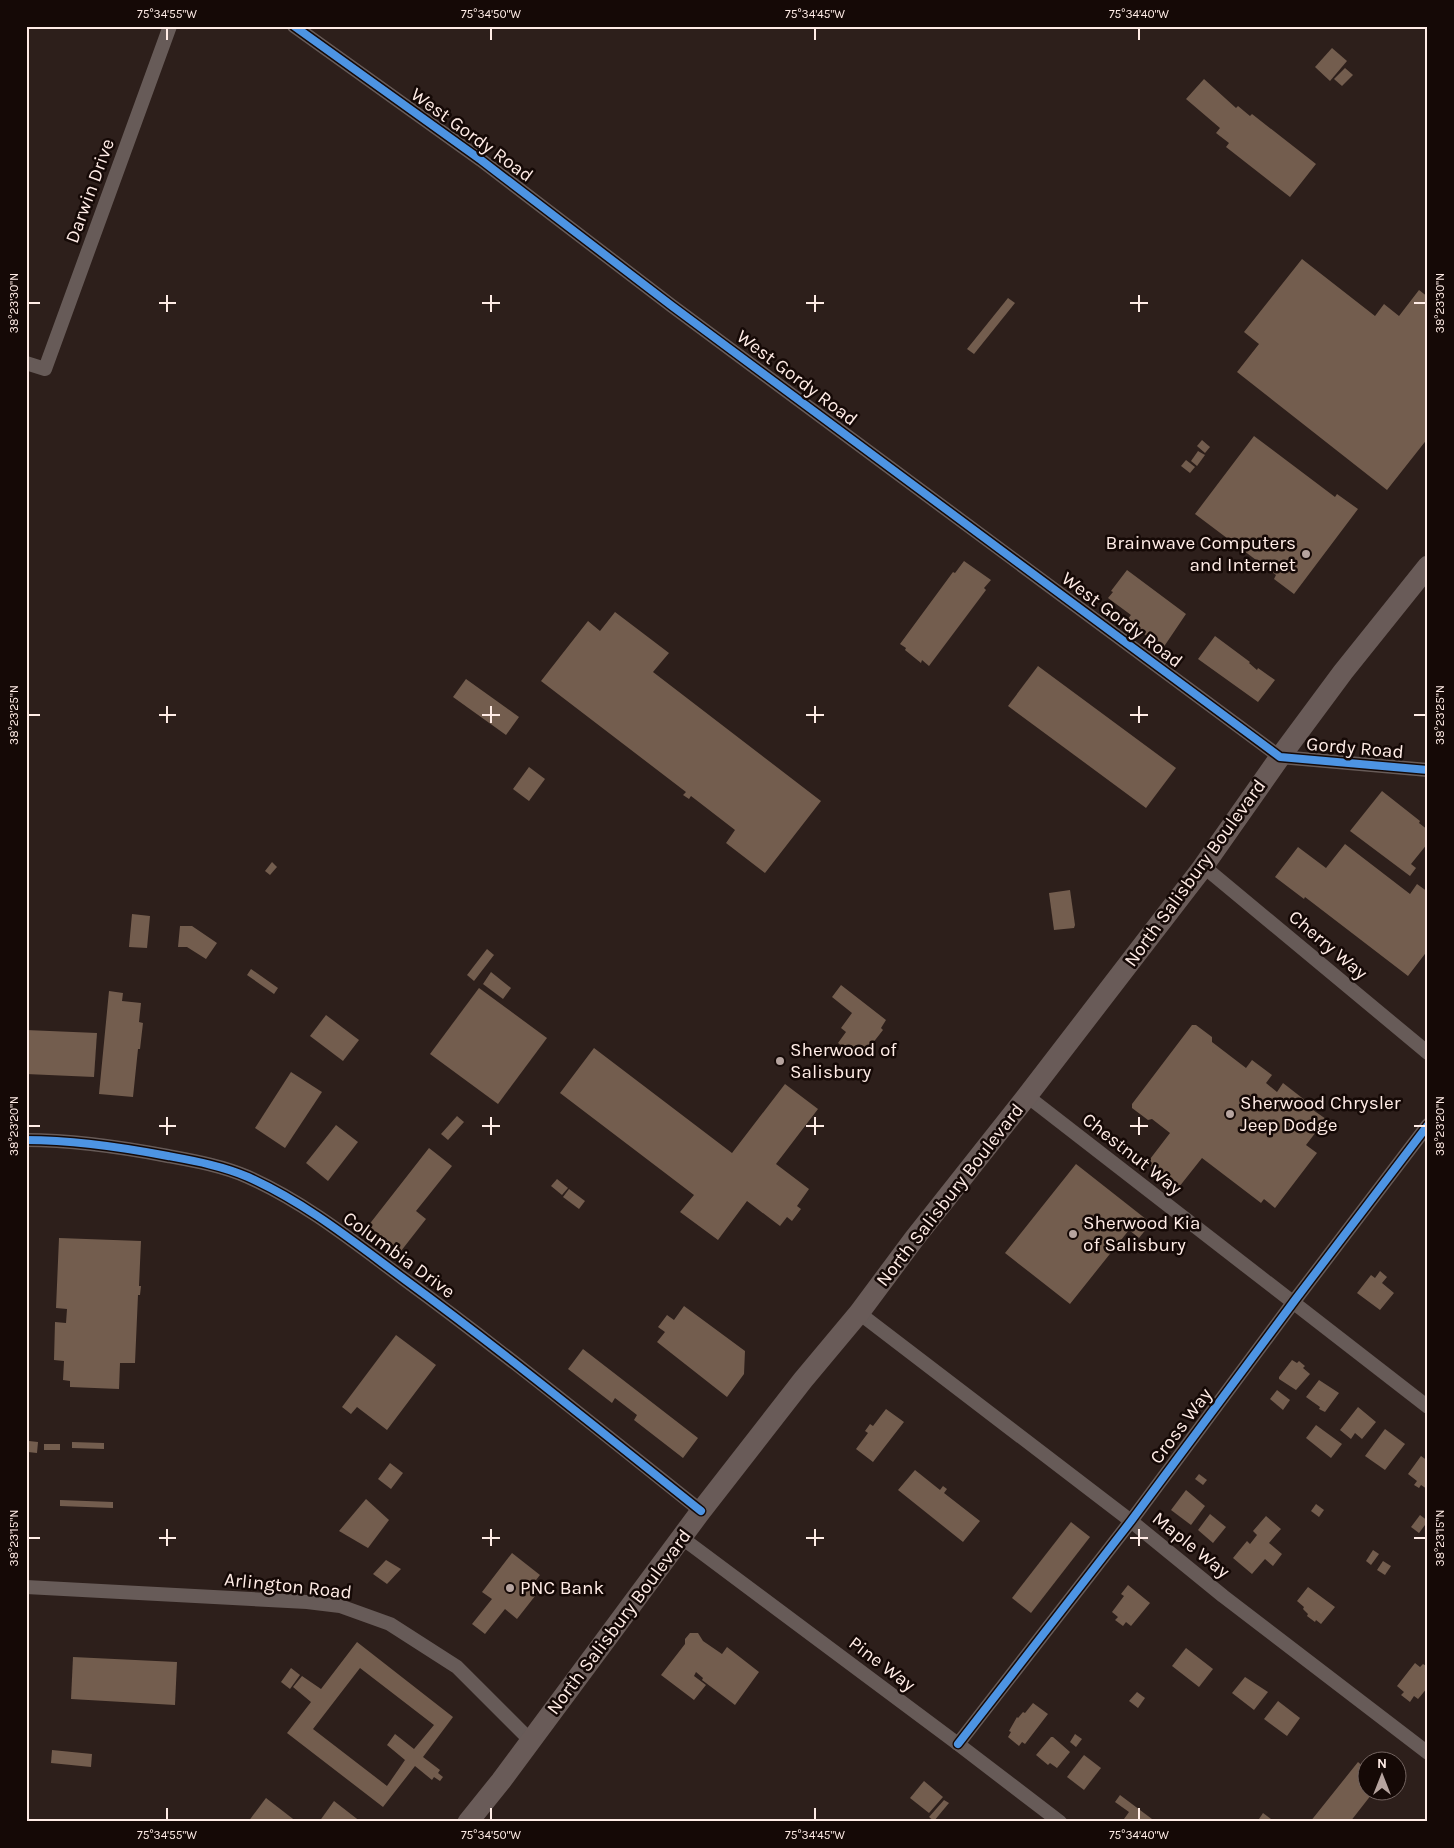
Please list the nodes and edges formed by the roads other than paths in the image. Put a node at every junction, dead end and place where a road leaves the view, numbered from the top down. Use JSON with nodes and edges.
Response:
{"nodes":[{"id":1,"x":170,"y":26,"type":"edge"},
{"id":2,"x":294,"y":26,"type":"edge"},
{"id":3,"x":26,"y":363,"type":"edge"},
{"id":4,"x":1428,"y":566,"type":"edge"},
{"id":5,"x":1280,"y":757,"type":"junction"},
{"id":6,"x":1428,"y":770,"type":"edge"},
{"id":7,"x":1203,"y":866,"type":"junction"},
{"id":8,"x":1428,"y":1053,"type":"edge"},
{"id":9,"x":1027,"y":1096,"type":"junction"},
{"id":10,"x":1428,"y":1125,"type":"edge"},
{"id":11,"x":26,"y":1140,"type":"edge"},
{"id":12,"x":1293,"y":1302,"type":"junction"},
{"id":13,"x":859,"y":1313,"type":"junction"},
{"id":14,"x":1428,"y":1406,"type":"edge"},
{"id":15,"x":701,"y":1511,"type":"junction"},
{"id":16,"x":1131,"y":1521,"type":"junction"},
{"id":17,"x":682,"y":1538,"type":"junction"},
{"id":18,"x":26,"y":1587,"type":"edge"},
{"id":19,"x":530,"y":1740,"type":"junction"},
{"id":20,"x":958,"y":1744,"type":"junction"},
{"id":21,"x":1428,"y":1753,"type":"edge"},
{"id":22,"x":468,"y":1822,"type":"edge"},
{"id":23,"x":1060,"y":1822,"type":"edge"}],
"edges":[{"from":1,"to":3,"type":"street","name":"Darwin Drive"},
{"from":2,"to":5,"type":"street","name":"West Gordy Road"},
{"from":4,"to":5,"type":"main road","name":"North Salisbury Boulevard"},
{"from":5,"to":6,"type":"street","name":"Gordy Road"},
{"from":5,"to":7,"type":"main road","name":"North Salisbury Boulevard"},
{"from":7,"to":8,"type":"street","name":"Cherry Way"},
{"from":7,"to":9,"type":"main road","name":"North Salisbury Boulevard"},
{"from":9,"to":12,"type":"street","name":"Chestnut Way"},
{"from":9,"to":13,"type":"main road","name":"North Salisbury Boulevard"},
{"from":10,"to":12,"type":"street","name":"Cross Way"},
{"from":11,"to":15,"type":"street","name":"Columbia Drive"},
{"from":12,"to":14,"type":"street","name":"Chestnut Way"},
{"from":12,"to":16,"type":"street","name":"Cross Way"},
{"from":13,"to":15,"type":"main road","name":"North Salisbury Boulevard"},
{"from":13,"to":16,"type":"street","name":"Maple Way"},
{"from":15,"to":17,"type":"main road","name":"North Salisbury Boulevard"},
{"from":16,"to":20,"type":"street","name":"Cross Way"},
{"from":16,"to":21,"type":"street","name":"Maple Way"},
{"from":17,"to":19,"type":"main road","name":"North Salisbury Boulevard"},
{"from":17,"to":20,"type":"street","name":"Pine Way"},
{"from":18,"to":19,"type":"street","name":"Arlington Road"},
{"from":19,"to":22,"type":"main road","name":"North Salisbury Boulevard"},
{"from":20,"to":23,"type":"street","name":"Pine Way"}]}
